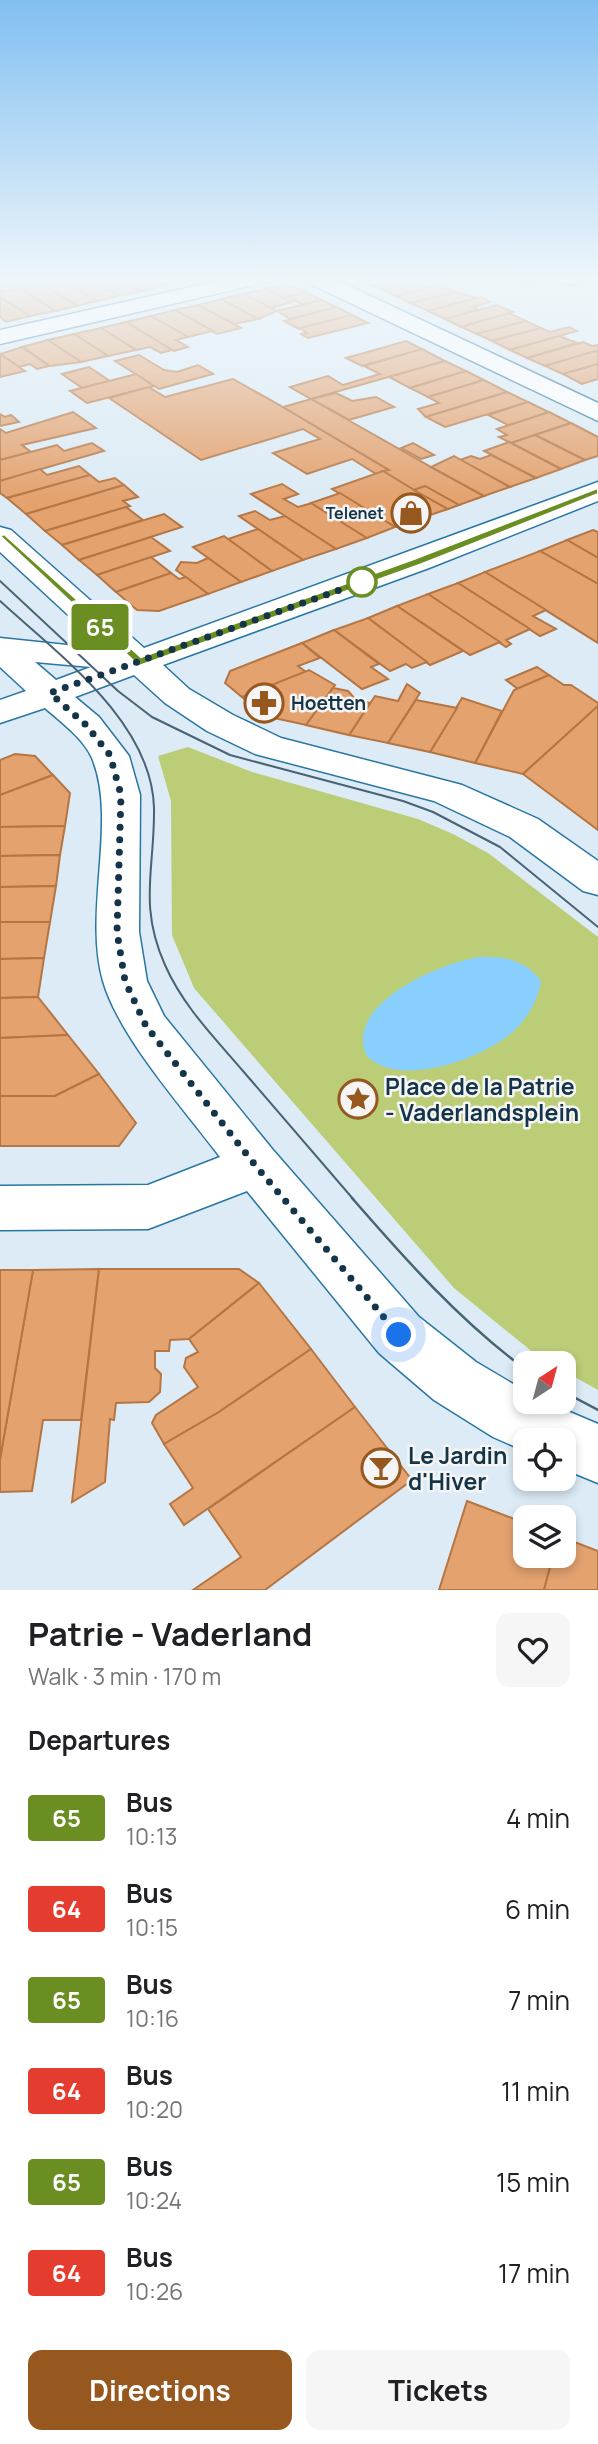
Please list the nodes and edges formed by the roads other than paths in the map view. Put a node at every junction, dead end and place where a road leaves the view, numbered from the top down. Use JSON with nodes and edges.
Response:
{"nodes":[{"id":1,"x":469,"y":351,"type":"edge"},
{"id":2,"x":598,"y":413,"type":"edge"},
{"id":3,"x":598,"y":491,"type":"edge"},
{"id":4,"x":0,"y":536,"type":"edge"},
{"id":5,"x":0,"y":648,"type":"edge"},
{"id":6,"x":139,"y":662,"type":"junction"},
{"id":7,"x":50,"y":693,"type":"junction"},
{"id":8,"x":0,"y":712,"type":"edge"},
{"id":9,"x":598,"y":881,"type":"edge"},
{"id":10,"x":255,"y":1165,"type":"junction"},
{"id":11,"x":0,"y":1208,"type":"edge"},
{"id":12,"x":598,"y":1454,"type":"edge"}],
"edges":[{"from":1,"to":2,"type":"street"},
{"from":3,"to":6,"type":"street"},
{"from":4,"to":6,"type":"street"},
{"from":5,"to":6,"type":"street"},
{"from":5,"to":7,"type":"street"},
{"from":6,"to":7,"type":"street"},
{"from":6,"to":9,"type":"street"},
{"from":7,"to":8,"type":"street"},
{"from":7,"to":10,"type":"street"},
{"from":10,"to":11,"type":"street"},
{"from":10,"to":12,"type":"street"}]}
